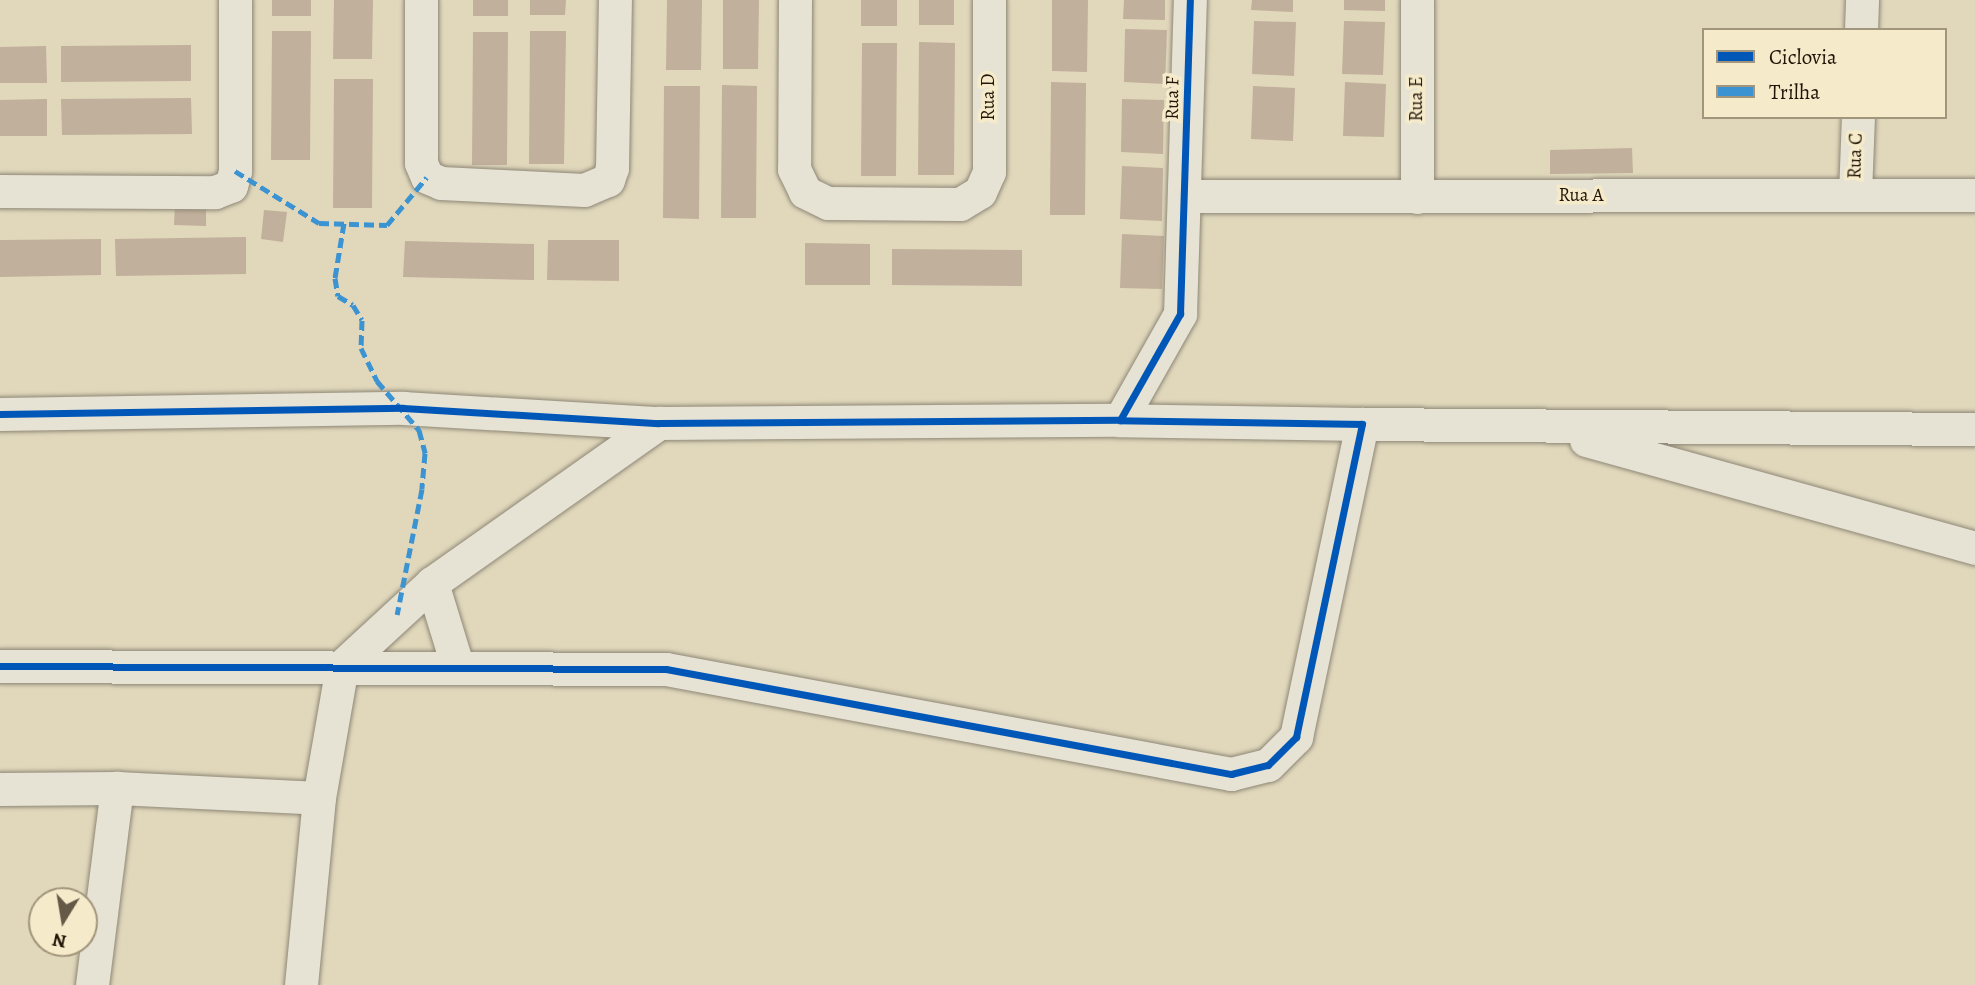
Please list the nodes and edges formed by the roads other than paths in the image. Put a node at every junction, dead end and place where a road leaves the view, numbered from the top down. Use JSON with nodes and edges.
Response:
{"nodes":[{"id":1,"x":235,"y":0,"type":"edge"},
{"id":2,"x":421,"y":0,"type":"edge"},
{"id":3,"x":615,"y":0,"type":"edge"},
{"id":4,"x":795,"y":0,"type":"edge"},
{"id":5,"x":989,"y":0,"type":"edge"},
{"id":6,"x":1190,"y":0,"type":"edge"},
{"id":7,"x":1417,"y":0,"type":"edge"},
{"id":8,"x":1862,"y":0,"type":"edge"},
{"id":9,"x":1861,"y":28,"type":"edge"},
{"id":10,"x":1858,"y":119,"type":"edge"},
{"id":11,"x":0,"y":191,"type":"edge"},
{"id":12,"x":1855,"y":194,"type":"junction"},
{"id":13,"x":1975,"y":195,"type":"edge"},
{"id":14,"x":1187,"y":196,"type":"junction"},
{"id":15,"x":1416,"y":197,"type":"junction"},
{"id":16,"x":0,"y":414,"type":"edge"},
{"id":17,"x":1120,"y":420,"type":"junction"},
{"id":18,"x":659,"y":422,"type":"junction"},
{"id":19,"x":1362,"y":424,"type":"junction"},
{"id":20,"x":1545,"y":429,"type":"junction"},
{"id":21,"x":1975,"y":429,"type":"edge"},
{"id":22,"x":1975,"y":548,"type":"edge"},
{"id":23,"x":432,"y":583,"type":"junction"},
{"id":24,"x":457,"y":665,"type":"junction"},
{"id":25,"x":0,"y":666,"type":"edge"},
{"id":26,"x":342,"y":666,"type":"junction"},
{"id":27,"x":117,"y":788,"type":"junction"},
{"id":28,"x":0,"y":789,"type":"edge"},
{"id":29,"x":319,"y":798,"type":"junction"},
{"id":30,"x":92,"y":985,"type":"edge"},
{"id":31,"x":301,"y":985,"type":"edge"}],
"edges":[{"from":1,"to":11,"type":"street"},
{"from":2,"to":3,"type":"street"},
{"from":4,"to":5,"type":"street","name":"Rua D"},
{"from":6,"to":14,"type":"street","name":"Rua F"},
{"from":7,"to":15,"type":"street","name":"Rua E"},
{"from":8,"to":9,"type":"street"},
{"from":10,"to":12,"type":"street","name":"Rua C"},
{"from":12,"to":13,"type":"street","name":"Rua A"},
{"from":12,"to":15,"type":"street","name":"Rua A"},
{"from":14,"to":15,"type":"street","name":"Rua A"},
{"from":14,"to":17,"type":"street","name":"Rua F"},
{"from":16,"to":18,"type":"street"},
{"from":17,"to":18,"type":"street"},
{"from":17,"to":19,"type":"street"},
{"from":18,"to":23,"type":"street"},
{"from":19,"to":20,"type":"street"},
{"from":19,"to":24,"type":"street"},
{"from":20,"to":21,"type":"street"},
{"from":20,"to":22,"type":"street"},
{"from":23,"to":24,"type":"street"},
{"from":23,"to":26,"type":"street"},
{"from":24,"to":26,"type":"street"},
{"from":25,"to":26,"type":"street"},
{"from":26,"to":29,"type":"street"},
{"from":27,"to":28,"type":"street"},
{"from":27,"to":29,"type":"street"},
{"from":27,"to":30,"type":"street"},
{"from":29,"to":31,"type":"street"}]}
